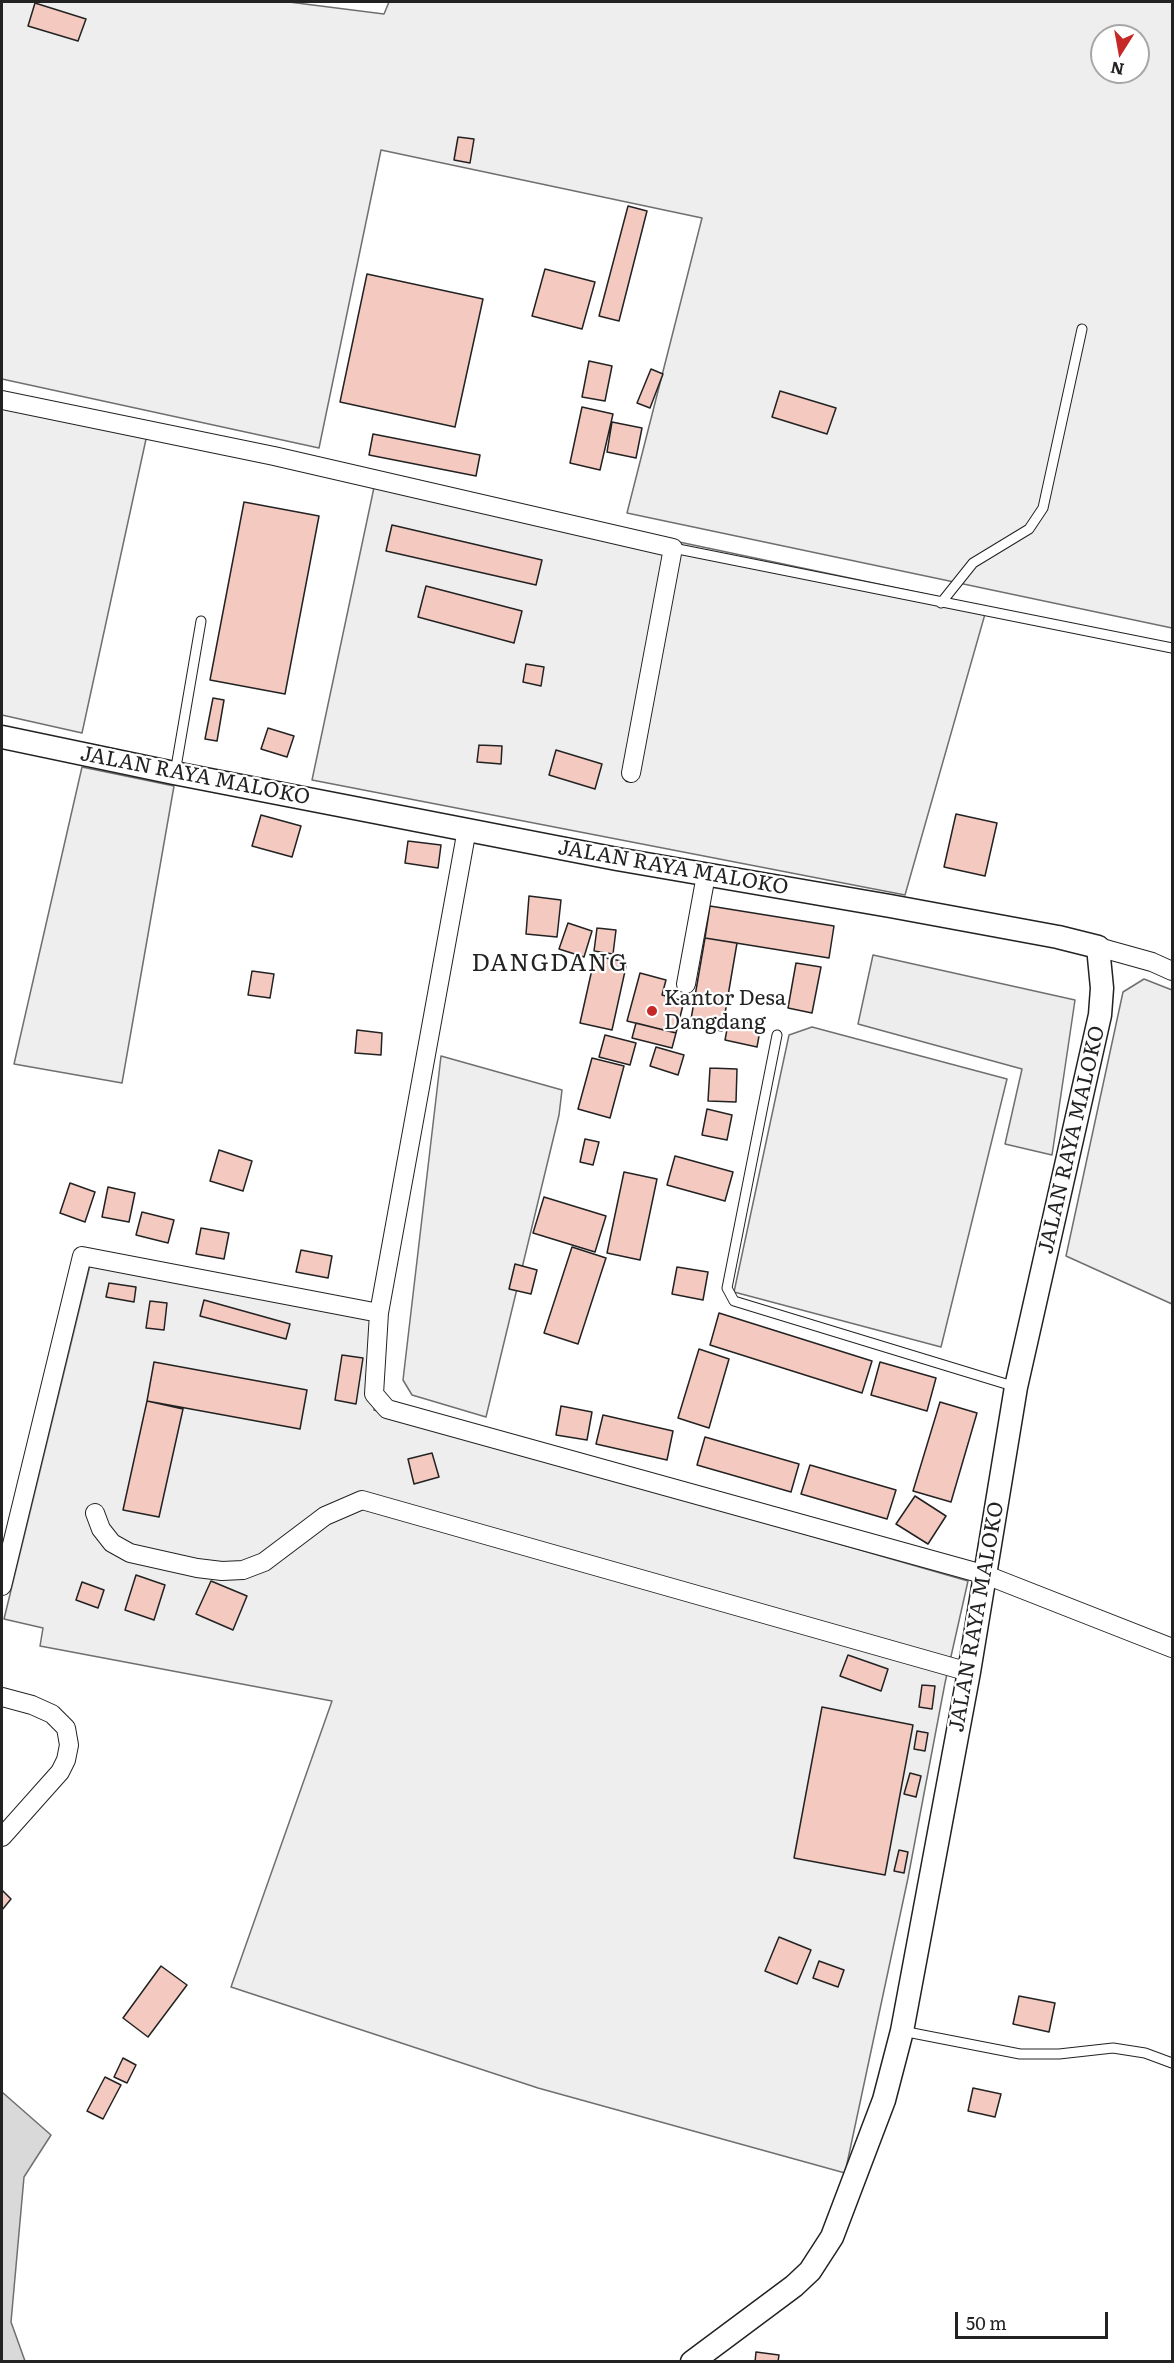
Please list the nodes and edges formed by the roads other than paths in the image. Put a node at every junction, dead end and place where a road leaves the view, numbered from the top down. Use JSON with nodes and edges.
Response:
{"nodes":[{"id":1,"x":1082,"y":329,"type":"dead end"},
{"id":2,"x":2,"y":400,"type":"edge"},
{"id":3,"x":673,"y":548,"type":"junction"},
{"id":4,"x":941,"y":603,"type":"junction"},
{"id":5,"x":201,"y":621,"type":"dead end"},
{"id":6,"x":1173,"y":648,"type":"edge"},
{"id":7,"x":2,"y":737,"type":"edge"},
{"id":8,"x":174,"y":773,"type":"junction"},
{"id":9,"x":631,"y":773,"type":"dead end"},
{"id":10,"x":466,"y":829,"type":"junction"},
{"id":11,"x":706,"y":875,"type":"junction"},
{"id":12,"x":1098,"y":947,"type":"junction"},
{"id":13,"x":1173,"y":971,"type":"edge"},
{"id":14,"x":686,"y":984,"type":"dead end"},
{"id":15,"x":777,"y":1035,"type":"dead end"},
{"id":16,"x":379,"y":1313,"type":"junction"},
{"id":17,"x":1016,"y":1387,"type":"junction"},
{"id":18,"x":95,"y":1512,"type":"dead end"},
{"id":19,"x":986,"y":1575,"type":"junction"},
{"id":20,"x":2,"y":1586,"type":"edge"},
{"id":21,"x":1173,"y":1648,"type":"edge"},
{"id":22,"x":969,"y":1672,"type":"junction"},
{"id":23,"x":2,"y":1697,"type":"edge"},
{"id":24,"x":2,"y":1837,"type":"edge"},
{"id":25,"x":902,"y":2031,"type":"junction"},
{"id":26,"x":1173,"y":2063,"type":"edge"},
{"id":27,"x":692,"y":2361,"type":"edge"}],
"edges":[{"from":1,"to":4,"type":"lane"},
{"from":2,"to":3,"type":"street"},
{"from":3,"to":4,"type":"lane"},
{"from":3,"to":9,"type":"street"},
{"from":4,"to":6,"type":"lane"},
{"from":5,"to":8,"type":"lane"},
{"from":7,"to":8,"type":"street","name":"JALAN RAYA MALOKO"},
{"from":8,"to":10,"type":"street","name":"JALAN RAYA MALOKO"},
{"from":10,"to":11,"type":"street","name":"JALAN RAYA MALOKO"},
{"from":10,"to":16,"type":"street"},
{"from":11,"to":12,"type":"street","name":"JALAN RAYA MALOKO"},
{"from":11,"to":14,"type":"street"},
{"from":12,"to":13,"type":"street"},
{"from":12,"to":17,"type":"street","name":"JALAN RAYA MALOKO"},
{"from":15,"to":17,"type":"lane"},
{"from":16,"to":19,"type":"street"},
{"from":16,"to":20,"type":"street"},
{"from":17,"to":19,"type":"street","name":"JALAN RAYA MALOKO"},
{"from":18,"to":22,"type":"street"},
{"from":19,"to":21,"type":"street"},
{"from":19,"to":22,"type":"street","name":"JALAN RAYA MALOKO"},
{"from":22,"to":25,"type":"street","name":"JALAN RAYA MALOKO"},
{"from":23,"to":24,"type":"street"},
{"from":25,"to":26,"type":"lane"},
{"from":25,"to":27,"type":"street","name":"JALAN RAYA MALOKO"}]}
